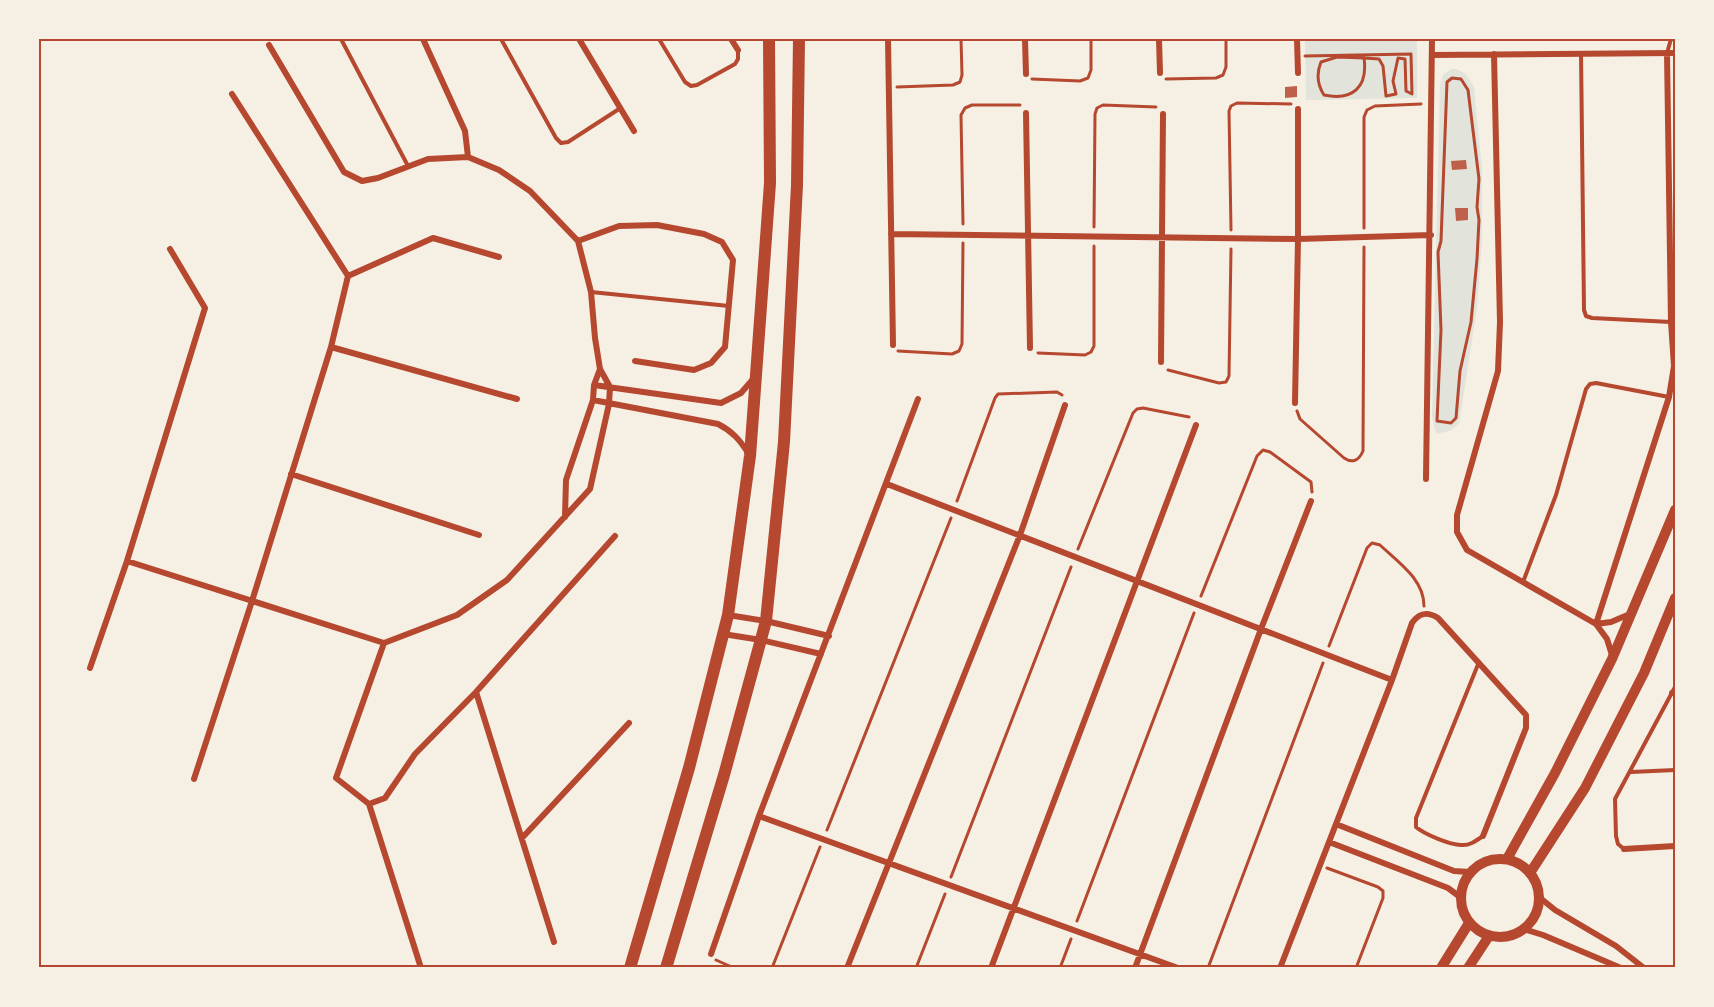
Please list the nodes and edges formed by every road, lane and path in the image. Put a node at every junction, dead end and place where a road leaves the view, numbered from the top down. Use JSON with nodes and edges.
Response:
{"nodes":[{"id":1,"x":341,"y":39,"type":"edge"},
{"id":2,"x":423,"y":39,"type":"edge"},
{"id":3,"x":501,"y":39,"type":"edge"},
{"id":4,"x":579,"y":39,"type":"edge"},
{"id":5,"x":659,"y":39,"type":"edge"},
{"id":6,"x":731,"y":39,"type":"edge"},
{"id":7,"x":769,"y":39,"type":"edge"},
{"id":8,"x":799,"y":39,"type":"edge"},
{"id":9,"x":888,"y":39,"type":"edge"},
{"id":10,"x":961,"y":39,"type":"edge"},
{"id":11,"x":1025,"y":39,"type":"edge"},
{"id":12,"x":1091,"y":39,"type":"edge"},
{"id":13,"x":1159,"y":39,"type":"edge"},
{"id":14,"x":1226,"y":39,"type":"edge"},
{"id":15,"x":1297,"y":39,"type":"edge"},
{"id":16,"x":1432,"y":39,"type":"edge"},
{"id":17,"x":1671,"y":39,"type":"edge"},
{"id":18,"x":269,"y":45,"type":"dead end"},
{"id":19,"x":738,"y":51,"type":"joint"},
{"id":20,"x":1581,"y":52,"type":"junction"},
{"id":21,"x":1667,"y":53,"type":"junction"},
{"id":22,"x":1675,"y":53,"type":"edge"},
{"id":23,"x":1494,"y":54,"type":"junction"},
{"id":24,"x":1432,"y":55,"type":"junction"},
{"id":25,"x":1305,"y":56,"type":"dead end"},
{"id":26,"x":1364,"y":56,"type":"junction"},
{"id":27,"x":1160,"y":72,"type":"joint"},
{"id":28,"x":1298,"y":73,"type":"dead end"},
{"id":29,"x":1026,"y":74,"type":"joint"},
{"id":30,"x":889,"y":87,"type":"junction"},
{"id":31,"x":232,"y":94,"type":"dead end"},
{"id":32,"x":1432,"y":104,"type":"junction"},
{"id":33,"x":620,"y":108,"type":"junction"},
{"id":34,"x":1298,"y":109,"type":"joint"},
{"id":35,"x":1026,"y":113,"type":"joint"},
{"id":36,"x":1163,"y":114,"type":"joint"},
{"id":37,"x":634,"y":131,"type":"dead end"},
{"id":38,"x":468,"y":157,"type":"junction"},
{"id":39,"x":408,"y":166,"type":"junction"},
{"id":40,"x":891,"y":234,"type":"junction"},
{"id":41,"x":963,"y":235,"type":"junction"},
{"id":42,"x":1029,"y":236,"type":"junction"},
{"id":43,"x":1431,"y":236,"type":"junction"},
{"id":44,"x":1094,"y":237,"type":"junction"},
{"id":45,"x":1161,"y":237,"type":"junction"},
{"id":46,"x":1364,"y":237,"type":"junction"},
{"id":47,"x":1231,"y":238,"type":"junction"},
{"id":48,"x":1298,"y":239,"type":"junction"},
{"id":49,"x":578,"y":241,"type":"junction"},
{"id":50,"x":1441,"y":241,"type":"joint"},
{"id":51,"x":170,"y":249,"type":"dead end"},
{"id":52,"x":499,"y":257,"type":"dead end"},
{"id":53,"x":348,"y":276,"type":"junction"},
{"id":54,"x":591,"y":292,"type":"junction"},
{"id":55,"x":729,"y":306,"type":"junction"},
{"id":56,"x":1671,"y":322,"type":"junction"},
{"id":57,"x":893,"y":345,"type":"joint"},
{"id":58,"x":331,"y":347,"type":"junction"},
{"id":59,"x":1030,"y":348,"type":"joint"},
{"id":60,"x":635,"y":361,"type":"dead end"},
{"id":61,"x":1161,"y":362,"type":"joint"},
{"id":62,"x":600,"y":369,"type":"junction"},
{"id":63,"x":756,"y":375,"type":"junction"},
{"id":64,"x":594,"y":385,"type":"junction"},
{"id":65,"x":610,"y":387,"type":"junction"},
{"id":66,"x":1669,"y":397,"type":"junction"},
{"id":67,"x":517,"y":399,"type":"dead end"},
{"id":68,"x":918,"y":399,"type":"dead end"},
{"id":69,"x":592,"y":400,"type":"junction"},
{"id":70,"x":1295,"y":403,"type":"joint"},
{"id":71,"x":609,"y":404,"type":"junction"},
{"id":72,"x":1065,"y":405,"type":"joint"},
{"id":73,"x":1196,"y":425,"type":"joint"},
{"id":74,"x":750,"y":456,"type":"junction"},
{"id":75,"x":291,"y":474,"type":"junction"},
{"id":76,"x":1426,"y":479,"type":"dead end"},
{"id":77,"x":887,"y":484,"type":"junction"},
{"id":78,"x":1311,"y":501,"type":"joint"},
{"id":79,"x":954,"y":510,"type":"junction"},
{"id":80,"x":1675,"y":510,"type":"edge"},
{"id":81,"x":565,"y":517,"type":"junction"},
{"id":82,"x":479,"y":535,"type":"dead end"},
{"id":83,"x":615,"y":536,"type":"dead end"},
{"id":84,"x":1020,"y":536,"type":"junction"},
{"id":85,"x":1075,"y":557,"type":"junction"},
{"id":86,"x":127,"y":561,"type":"junction"},
{"id":87,"x":1136,"y":581,"type":"junction"},
{"id":88,"x":1522,"y":582,"type":"junction"},
{"id":89,"x":1675,"y":598,"type":"edge"},
{"id":90,"x":252,"y":601,"type":"junction"},
{"id":91,"x":1198,"y":604,"type":"junction"},
{"id":92,"x":1632,"y":613,"type":"junction"},
{"id":93,"x":1424,"y":614,"type":"junction"},
{"id":94,"x":728,"y":615,"type":"junction"},
{"id":95,"x":766,"y":621,"type":"junction"},
{"id":96,"x":1596,"y":624,"type":"junction"},
{"id":97,"x":1261,"y":629,"type":"junction"},
{"id":98,"x":723,"y":634,"type":"junction"},
{"id":99,"x":829,"y":636,"type":"junction"},
{"id":100,"x":761,"y":640,"type":"junction"},
{"id":101,"x":384,"y":643,"type":"junction"},
{"id":102,"x":821,"y":654,"type":"junction"},
{"id":103,"x":1326,"y":654,"type":"junction"},
{"id":104,"x":1612,"y":659,"type":"junction"},
{"id":105,"x":1479,"y":662,"type":"junction"},
{"id":106,"x":90,"y":668,"type":"dead end"},
{"id":107,"x":1392,"y":680,"type":"junction"},
{"id":108,"x":1674,"y":691,"type":"edge"},
{"id":109,"x":476,"y":692,"type":"junction"},
{"id":110,"x":629,"y":723,"type":"dead end"},
{"id":111,"x":1675,"y":770,"type":"edge"},
{"id":112,"x":1630,"y":772,"type":"junction"},
{"id":113,"x":194,"y":779,"type":"dead end"},
{"id":114,"x":369,"y":804,"type":"junction"},
{"id":115,"x":759,"y":816,"type":"junction"},
{"id":116,"x":1336,"y":824,"type":"junction"},
{"id":117,"x":1483,"y":836,"type":"joint"},
{"id":118,"x":522,"y":838,"type":"junction"},
{"id":119,"x":823,"y":840,"type":"junction"},
{"id":120,"x":1329,"y":842,"type":"junction"},
{"id":121,"x":1675,"y":846,"type":"edge"},
{"id":122,"x":1624,"y":849,"type":"joint"},
{"id":123,"x":1507,"y":859,"type":"junction"},
{"id":124,"x":888,"y":863,"type":"junction"},
{"id":125,"x":1320,"y":865,"type":"junction"},
{"id":126,"x":1470,"y":872,"type":"junction"},
{"id":127,"x":1530,"y":873,"type":"junction"},
{"id":128,"x":948,"y":885,"type":"junction"},
{"id":129,"x":1460,"y":897,"type":"junction"},
{"id":130,"x":1539,"y":897,"type":"junction"},
{"id":131,"x":1012,"y":908,"type":"junction"},
{"id":132,"x":1469,"y":923,"type":"junction"},
{"id":133,"x":1524,"y":929,"type":"junction"},
{"id":134,"x":1074,"y":930,"type":"junction"},
{"id":135,"x":1490,"y":936,"type":"junction"},
{"id":136,"x":554,"y":942,"type":"dead end"},
{"id":137,"x":711,"y":954,"type":"joint"},
{"id":138,"x":1140,"y":954,"type":"junction"},
{"id":139,"x":421,"y":968,"type":"edge"},
{"id":140,"x":630,"y":968,"type":"edge"},
{"id":141,"x":666,"y":968,"type":"edge"},
{"id":142,"x":734,"y":968,"type":"edge"},
{"id":143,"x":772,"y":968,"type":"edge"},
{"id":144,"x":847,"y":968,"type":"edge"},
{"id":145,"x":916,"y":968,"type":"edge"},
{"id":146,"x":991,"y":968,"type":"edge"},
{"id":147,"x":1060,"y":968,"type":"edge"},
{"id":148,"x":1135,"y":968,"type":"edge"},
{"id":149,"x":1178,"y":968,"type":"edge"},
{"id":150,"x":1208,"y":968,"type":"edge"},
{"id":151,"x":1280,"y":968,"type":"edge"},
{"id":152,"x":1356,"y":968,"type":"edge"},
{"id":153,"x":1441,"y":968,"type":"edge"},
{"id":154,"x":1468,"y":968,"type":"edge"},
{"id":155,"x":1621,"y":968,"type":"edge"},
{"id":156,"x":1644,"y":968,"type":"edge"}],
"edges":[{"from":1,"to":39,"type":"lane"},
{"from":2,"to":38,"type":"street"},
{"from":3,"to":33,"type":"lane"},
{"from":4,"to":33,"type":"street"},
{"from":5,"to":19,"type":"lane"},
{"from":6,"to":19,"type":"street"},
{"from":7,"to":63,"type":"main road"},
{"from":8,"to":95,"type":"main road"},
{"from":9,"to":30,"type":"street"},
{"from":10,"to":30,"type":"path"},
{"from":11,"to":29,"type":"street"},
{"from":12,"to":29,"type":"path"},
{"from":13,"to":27,"type":"street"},
{"from":14,"to":27,"type":"path"},
{"from":15,"to":28,"type":"street"},
{"from":16,"to":24,"type":"street"},
{"from":17,"to":21,"type":"lane"},
{"from":18,"to":39,"type":"street"},
{"from":20,"to":21,"type":"street"},
{"from":20,"to":23,"type":"street"},
{"from":20,"to":56,"type":"lane"},
{"from":21,"to":22,"type":"street"},
{"from":21,"to":56,"type":"street"},
{"from":23,"to":24,"type":"street"},
{"from":23,"to":88,"type":"street"},
{"from":24,"to":32,"type":"street"},
{"from":25,"to":26,"type":"path"},
{"from":26,"to":26,"type":"path"},
{"from":26,"to":26,"type":"path"},
{"from":30,"to":40,"type":"street"},
{"from":31,"to":53,"type":"street"},
{"from":32,"to":43,"type":"street"},
{"from":32,"to":46,"type":"path"},
{"from":33,"to":37,"type":"street"},
{"from":34,"to":47,"type":"path"},
{"from":34,"to":48,"type":"street"},
{"from":35,"to":41,"type":"path"},
{"from":35,"to":42,"type":"street"},
{"from":36,"to":44,"type":"path"},
{"from":36,"to":45,"type":"street"},
{"from":38,"to":39,"type":"street"},
{"from":38,"to":49,"type":"street"},
{"from":40,"to":41,"type":"street"},
{"from":40,"to":57,"type":"street"},
{"from":41,"to":42,"type":"street"},
{"from":41,"to":57,"type":"path"},
{"from":42,"to":44,"type":"street"},
{"from":42,"to":59,"type":"street"},
{"from":43,"to":46,"type":"street"},
{"from":43,"to":76,"type":"street"},
{"from":44,"to":45,"type":"street"},
{"from":44,"to":59,"type":"path"},
{"from":45,"to":47,"type":"street"},
{"from":45,"to":61,"type":"street"},
{"from":46,"to":48,"type":"street"},
{"from":46,"to":70,"type":"path"},
{"from":47,"to":48,"type":"street"},
{"from":47,"to":61,"type":"path"},
{"from":48,"to":70,"type":"street"},
{"from":49,"to":54,"type":"street"},
{"from":49,"to":55,"type":"street"},
{"from":50,"to":50,"type":"path"},
{"from":51,"to":86,"type":"street"},
{"from":52,"to":53,"type":"street"},
{"from":53,"to":58,"type":"street"},
{"from":54,"to":55,"type":"lane"},
{"from":54,"to":62,"type":"street"},
{"from":55,"to":60,"type":"street"},
{"from":56,"to":66,"type":"street"},
{"from":58,"to":67,"type":"street"},
{"from":58,"to":75,"type":"street"},
{"from":62,"to":64,"type":"street"},
{"from":62,"to":65,"type":"street"},
{"from":63,"to":65,"type":"street"},
{"from":63,"to":74,"type":"main road"},
{"from":64,"to":65,"type":"street"},
{"from":64,"to":69,"type":"street"},
{"from":65,"to":71,"type":"street"},
{"from":66,"to":88,"type":"lane"},
{"from":66,"to":96,"type":"street"},
{"from":68,"to":77,"type":"street"},
{"from":69,"to":71,"type":"street"},
{"from":69,"to":81,"type":"street"},
{"from":71,"to":74,"type":"street"},
{"from":71,"to":81,"type":"street"},
{"from":72,"to":79,"type":"path"},
{"from":72,"to":84,"type":"street"},
{"from":73,"to":85,"type":"path"},
{"from":73,"to":87,"type":"street"},
{"from":74,"to":94,"type":"main road"},
{"from":75,"to":82,"type":"street"},
{"from":75,"to":90,"type":"street"},
{"from":77,"to":79,"type":"street"},
{"from":77,"to":99,"type":"street"},
{"from":78,"to":91,"type":"path"},
{"from":78,"to":97,"type":"street"},
{"from":79,"to":84,"type":"street"},
{"from":79,"to":119,"type":"path"},
{"from":80,"to":92,"type":"street"},
{"from":81,"to":101,"type":"street"},
{"from":83,"to":109,"type":"street"},
{"from":84,"to":85,"type":"street"},
{"from":84,"to":124,"type":"street"},
{"from":85,"to":87,"type":"street"},
{"from":85,"to":128,"type":"path"},
{"from":86,"to":90,"type":"street"},
{"from":86,"to":106,"type":"street"},
{"from":87,"to":91,"type":"street"},
{"from":87,"to":131,"type":"street"},
{"from":88,"to":96,"type":"street"},
{"from":89,"to":127,"type":"street"},
{"from":90,"to":101,"type":"street"},
{"from":90,"to":113,"type":"street"},
{"from":91,"to":97,"type":"street"},
{"from":91,"to":134,"type":"path"},
{"from":92,"to":96,"type":"street"},
{"from":92,"to":104,"type":"street"},
{"from":93,"to":103,"type":"path"},
{"from":93,"to":105,"type":"street"},
{"from":93,"to":107,"type":"street"},
{"from":94,"to":95,"type":"street"},
{"from":94,"to":98,"type":"main road"},
{"from":95,"to":99,"type":"street"},
{"from":95,"to":100,"type":"main road"},
{"from":96,"to":104,"type":"street"},
{"from":97,"to":103,"type":"street"},
{"from":97,"to":138,"type":"street"},
{"from":98,"to":100,"type":"street"},
{"from":98,"to":140,"type":"main road"},
{"from":99,"to":102,"type":"street"},
{"from":100,"to":102,"type":"street"},
{"from":100,"to":141,"type":"main road"},
{"from":101,"to":114,"type":"street"},
{"from":102,"to":115,"type":"street"},
{"from":103,"to":107,"type":"street"},
{"from":103,"to":150,"type":"path"},
{"from":104,"to":123,"type":"street"},
{"from":105,"to":117,"type":"street"},
{"from":105,"to":117,"type":"lane"},
{"from":107,"to":116,"type":"street"},
{"from":108,"to":112,"type":"lane"},
{"from":109,"to":114,"type":"street"},
{"from":109,"to":118,"type":"street"},
{"from":110,"to":118,"type":"street"},
{"from":111,"to":112,"type":"lane"},
{"from":112,"to":122,"type":"lane"},
{"from":114,"to":139,"type":"street"},
{"from":115,"to":119,"type":"street"},
{"from":115,"to":137,"type":"street"},
{"from":116,"to":120,"type":"street"},
{"from":116,"to":126,"type":"street"},
{"from":118,"to":136,"type":"street"},
{"from":119,"to":124,"type":"street"},
{"from":119,"to":143,"type":"path"},
{"from":120,"to":125,"type":"street"},
{"from":120,"to":129,"type":"street"},
{"from":121,"to":122,"type":"street"},
{"from":123,"to":126,"type":"street"},
{"from":123,"to":127,"type":"street"},
{"from":124,"to":128,"type":"street"},
{"from":124,"to":144,"type":"street"},
{"from":125,"to":151,"type":"street"},
{"from":125,"to":152,"type":"path"},
{"from":126,"to":129,"type":"street"},
{"from":127,"to":130,"type":"street"},
{"from":128,"to":131,"type":"street"},
{"from":128,"to":145,"type":"path"},
{"from":129,"to":132,"type":"street"},
{"from":130,"to":133,"type":"street"},
{"from":130,"to":156,"type":"street"},
{"from":131,"to":134,"type":"street"},
{"from":131,"to":146,"type":"street"},
{"from":132,"to":135,"type":"street"},
{"from":132,"to":153,"type":"street"},
{"from":133,"to":135,"type":"street"},
{"from":133,"to":155,"type":"street"},
{"from":134,"to":138,"type":"street"},
{"from":134,"to":147,"type":"path"},
{"from":135,"to":154,"type":"street"},
{"from":137,"to":142,"type":"path"},
{"from":138,"to":148,"type":"street"},
{"from":138,"to":149,"type":"street"}]}
